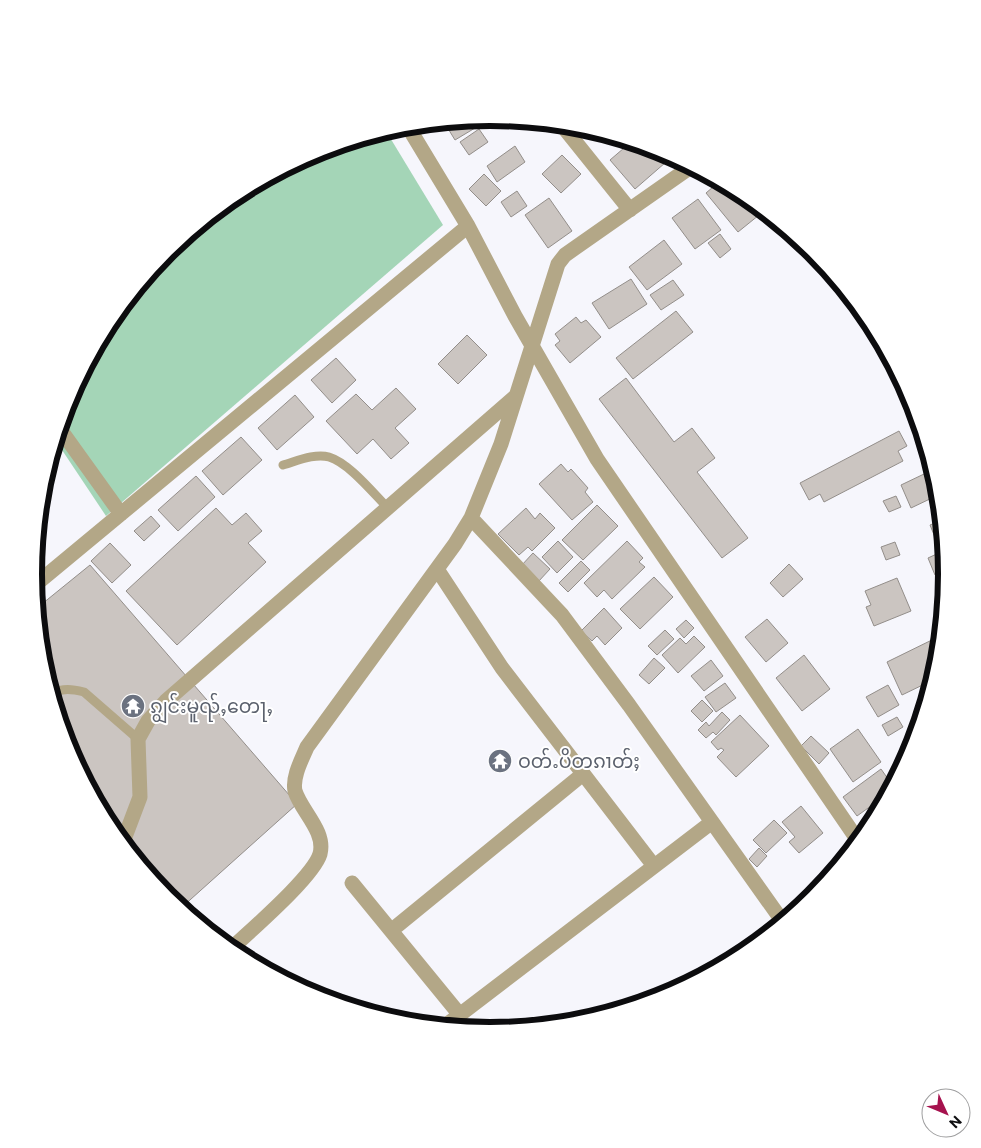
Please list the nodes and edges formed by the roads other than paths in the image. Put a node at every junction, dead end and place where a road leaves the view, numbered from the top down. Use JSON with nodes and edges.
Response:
{"nodes":[{"id":1,"x":569,"y":133,"type":"edge"},
{"id":2,"x":412,"y":134,"type":"edge"},
{"id":3,"x":686,"y":171,"type":"edge"},
{"id":4,"x":630,"y":210,"type":"junction"},
{"id":5,"x":468,"y":226,"type":"junction"},
{"id":6,"x":532,"y":345,"type":"junction"},
{"id":7,"x":517,"y":395,"type":"junction"},
{"id":8,"x":64,"y":435,"type":"edge"},
{"id":9,"x":283,"y":465,"type":"dead end"},
{"id":10,"x":388,"y":508,"type":"junction"},
{"id":11,"x":121,"y":514,"type":"junction"},
{"id":12,"x":471,"y":518,"type":"junction"},
{"id":13,"x":437,"y":569,"type":"junction"},
{"id":14,"x":42,"y":579,"type":"edge"},
{"id":15,"x":58,"y":690,"type":"edge"},
{"id":16,"x":138,"y":739,"type":"junction"},
{"id":17,"x":583,"y":774,"type":"junction"},
{"id":18,"x":712,"y":822,"type":"junction"},
{"id":19,"x":126,"y":834,"type":"edge"},
{"id":20,"x":854,"y":835,"type":"edge"},
{"id":21,"x":654,"y":866,"type":"junction"},
{"id":22,"x":352,"y":883,"type":"dead end"},
{"id":23,"x":779,"y":916,"type":"edge"},
{"id":24,"x":392,"y":930,"type":"junction"},
{"id":25,"x":237,"y":943,"type":"edge"},
{"id":26,"x":460,"y":1015,"type":"junction"},
{"id":27,"x":453,"y":1020,"type":"edge"}],
"edges":[{"from":1,"to":4,"type":"street"},
{"from":2,"to":5,"type":"street"},
{"from":3,"to":4,"type":"street"},
{"from":4,"to":6,"type":"street"},
{"from":5,"to":6,"type":"street"},
{"from":5,"to":11,"type":"street"},
{"from":6,"to":7,"type":"street"},
{"from":6,"to":20,"type":"street"},
{"from":7,"to":10,"type":"street"},
{"from":7,"to":12,"type":"street"},
{"from":8,"to":11,"type":"street"},
{"from":9,"to":10,"type":"lane"},
{"from":10,"to":16,"type":"street"},
{"from":11,"to":14,"type":"street"},
{"from":12,"to":13,"type":"street"},
{"from":12,"to":18,"type":"street"},
{"from":13,"to":17,"type":"street"},
{"from":13,"to":25,"type":"street"},
{"from":15,"to":16,"type":"lane"},
{"from":16,"to":19,"type":"street"},
{"from":17,"to":21,"type":"street"},
{"from":17,"to":24,"type":"street"},
{"from":18,"to":21,"type":"street"},
{"from":18,"to":23,"type":"street"},
{"from":21,"to":26,"type":"street"},
{"from":22,"to":24,"type":"street"},
{"from":24,"to":26,"type":"street"},
{"from":26,"to":27,"type":"street"}]}
